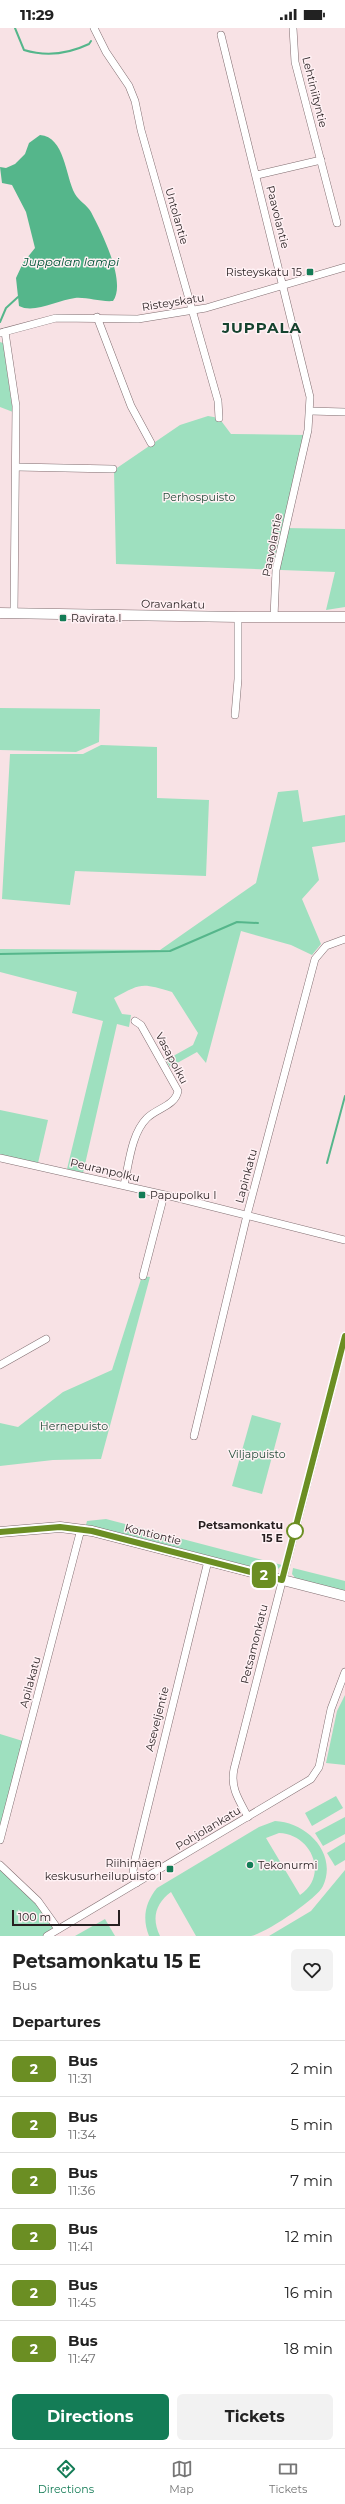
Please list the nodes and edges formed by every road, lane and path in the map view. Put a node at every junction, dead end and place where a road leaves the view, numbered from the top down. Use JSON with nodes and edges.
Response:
{"nodes":[{"id":1,"x":94,"y":28,"type":"edge"},
{"id":2,"x":293,"y":28,"type":"edge"},
{"id":3,"x":221,"y":35,"type":"dead end"},
{"id":4,"x":320,"y":160,"type":"junction"},
{"id":5,"x":257,"y":175,"type":"junction"},
{"id":6,"x":337,"y":223,"type":"dead end"},
{"id":7,"x":345,"y":267,"type":"edge"},
{"id":8,"x":284,"y":286,"type":"junction"},
{"id":9,"x":193,"y":310,"type":"junction"},
{"id":10,"x":97,"y":317,"type":"junction"},
{"id":11,"x":3,"y":333,"type":"edge"},
{"id":12,"x":310,"y":411,"type":"junction"},
{"id":13,"x":345,"y":412,"type":"edge"},
{"id":14,"x":220,"y":418,"type":"dead end"},
{"id":15,"x":151,"y":443,"type":"dead end"},
{"id":16,"x":16,"y":467,"type":"junction"},
{"id":17,"x":113,"y":468,"type":"dead end"},
{"id":18,"x":0,"y":613,"type":"edge"},
{"id":19,"x":14,"y":613,"type":"junction"},
{"id":20,"x":238,"y":617,"type":"junction"},
{"id":21,"x":274,"y":617,"type":"junction"},
{"id":22,"x":345,"y":617,"type":"edge"},
{"id":23,"x":235,"y":715,"type":"dead end"},
{"id":24,"x":345,"y":939,"type":"edge"},
{"id":25,"x":135,"y":1021,"type":"dead end"},
{"id":26,"x":0,"y":1158,"type":"edge"},
{"id":27,"x":124,"y":1185,"type":"junction"},
{"id":28,"x":164,"y":1195,"type":"junction"},
{"id":29,"x":247,"y":1216,"type":"junction"},
{"id":30,"x":345,"y":1240,"type":"edge"},
{"id":31,"x":143,"y":1276,"type":"dead end"},
{"id":32,"x":345,"y":1336,"type":"edge"},
{"id":33,"x":46,"y":1339,"type":"dead end"},
{"id":34,"x":0,"y":1365,"type":"edge"},
{"id":35,"x":194,"y":1436,"type":"dead end"},
{"id":36,"x":81,"y":1530,"type":"junction"},
{"id":37,"x":0,"y":1532,"type":"edge"},
{"id":38,"x":208,"y":1561,"type":"junction"},
{"id":39,"x":282,"y":1580,"type":"junction"},
{"id":40,"x":345,"y":1596,"type":"edge"},
{"id":41,"x":345,"y":1672,"type":"edge"},
{"id":42,"x":248,"y":1817,"type":"junction"},
{"id":43,"x":0,"y":1840,"type":"edge"},
{"id":44,"x":0,"y":1865,"type":"edge"},
{"id":45,"x":136,"y":1883,"type":"junction"},
{"id":46,"x":58,"y":1929,"type":"junction"},
{"id":47,"x":47,"y":1936,"type":"edge"}],
"edges":[{"from":1,"to":9,"type":"street","name":"Untolantie"},
{"from":2,"to":4,"type":"street","name":"Lehtiniityntie"},
{"from":3,"to":5,"type":"street","name":"Paavolantie"},
{"from":4,"to":5,"type":"street"},
{"from":4,"to":6,"type":"street","name":"Lehtiniityntie"},
{"from":5,"to":8,"type":"street","name":"Paavolantie"},
{"from":7,"to":8,"type":"street","name":"Risteyskatu"},
{"from":8,"to":9,"type":"street","name":"Risteyskatu"},
{"from":8,"to":12,"type":"street","name":"Paavolantie"},
{"from":9,"to":10,"type":"street","name":"Risteyskatu"},
{"from":9,"to":14,"type":"street","name":"Untolantie"},
{"from":10,"to":11,"type":"street","name":"Risteyskatu"},
{"from":10,"to":15,"type":"street"},
{"from":11,"to":16,"type":"street"},
{"from":12,"to":13,"type":"street"},
{"from":12,"to":21,"type":"street","name":"Paavolantie"},
{"from":16,"to":17,"type":"street"},
{"from":16,"to":19,"type":"street"},
{"from":18,"to":19,"type":"street","name":"Oravankatu"},
{"from":19,"to":20,"type":"street","name":"Oravankatu"},
{"from":20,"to":21,"type":"street","name":"Oravankatu"},
{"from":20,"to":23,"type":"street"},
{"from":21,"to":22,"type":"street","name":"Oravankatu"},
{"from":24,"to":29,"type":"street","name":"Lapinkatu"},
{"from":25,"to":27,"type":"street","name":"Vasapolku"},
{"from":26,"to":27,"type":"street","name":"Peuranpolku"},
{"from":27,"to":28,"type":"street","name":"Peuranpolku"},
{"from":28,"to":29,"type":"street","name":"Peuranpolku"},
{"from":28,"to":31,"type":"street"},
{"from":29,"to":30,"type":"street","name":"Peuranpolku"},
{"from":29,"to":35,"type":"street","name":"Lapinkatu"},
{"from":32,"to":39,"type":"street","name":"Petsamonkatu"},
{"from":33,"to":34,"type":"street"},
{"from":36,"to":37,"type":"street","name":"Kontiontie"},
{"from":36,"to":38,"type":"street","name":"Kontiontie"},
{"from":36,"to":43,"type":"street","name":"Apilakatu"},
{"from":38,"to":39,"type":"street","name":"Kontiontie"},
{"from":38,"to":45,"type":"street","name":"Aseveljentie"},
{"from":39,"to":40,"type":"street","name":"Kontiontie"},
{"from":39,"to":42,"type":"street","name":"Petsamonkatu"},
{"from":41,"to":42,"type":"street","name":"Pohjolankatu"},
{"from":42,"to":45,"type":"street","name":"Pohjolankatu"},
{"from":44,"to":46,"type":"street"},
{"from":45,"to":46,"type":"street","name":"Pohjolankatu"},
{"from":46,"to":47,"type":"street","name":"Pohjolankatu"}]}
